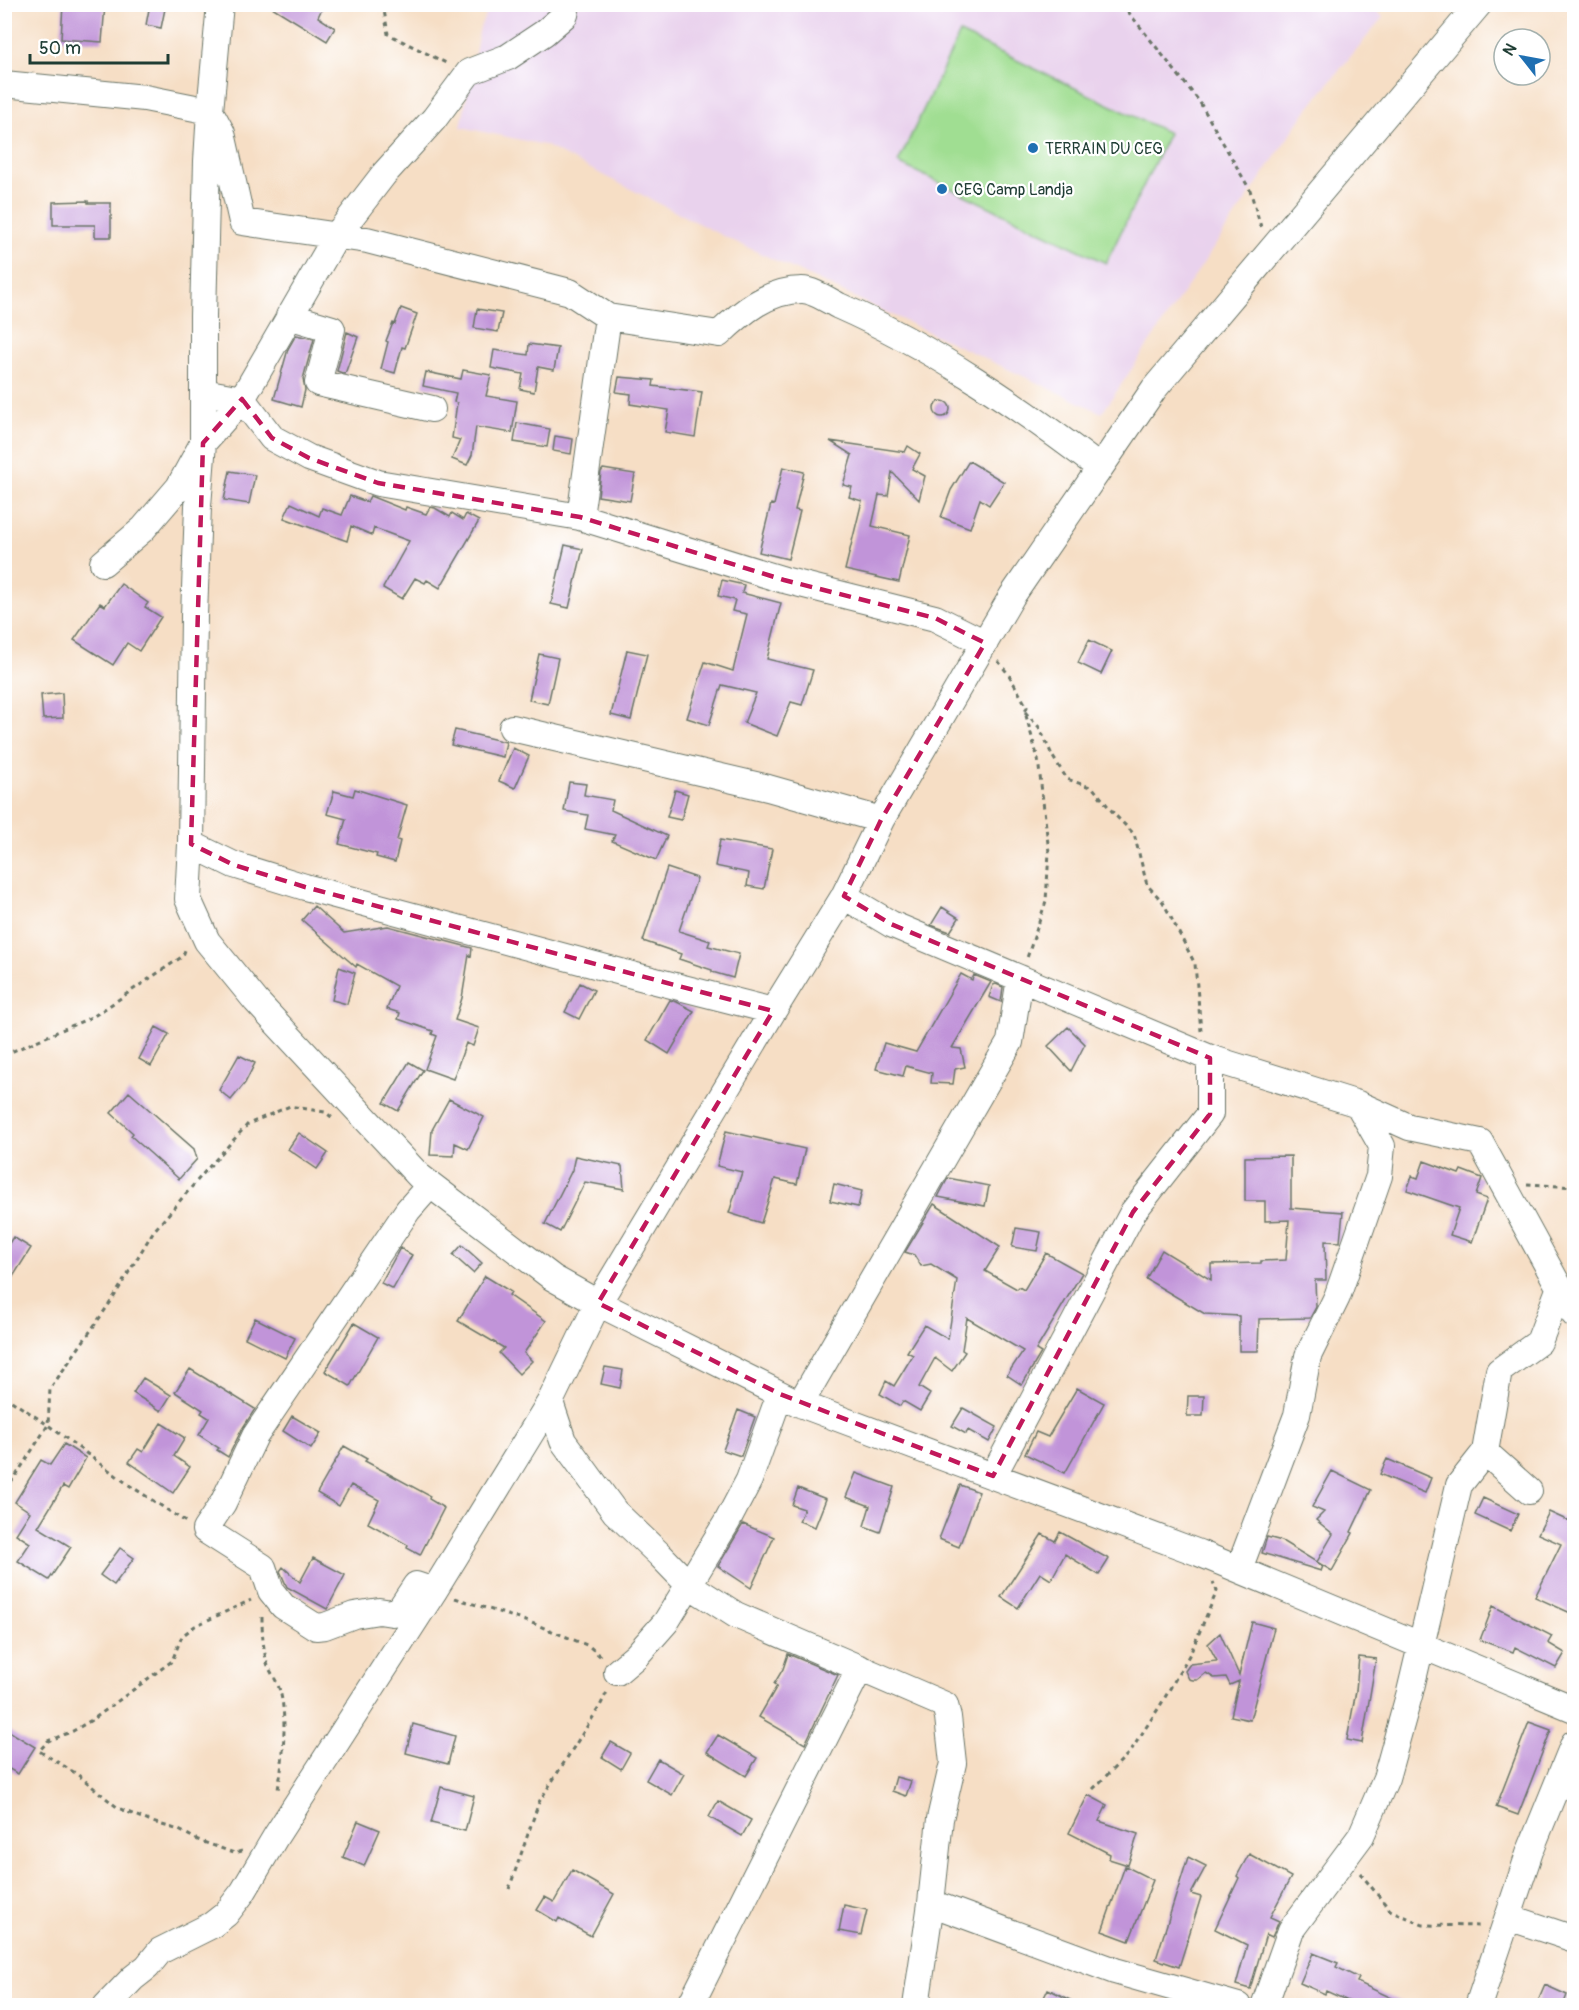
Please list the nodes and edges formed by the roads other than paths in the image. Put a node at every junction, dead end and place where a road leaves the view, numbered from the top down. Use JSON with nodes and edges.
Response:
{"nodes":[{"id":1,"x":220,"y":4,"type":"edge"},
{"id":2,"x":567,"y":4,"type":"edge"},
{"id":3,"x":1479,"y":4,"type":"edge"},
{"id":4,"x":4,"y":84,"type":"edge"},
{"id":5,"x":210,"y":111,"type":"junction"},
{"id":6,"x":337,"y":235,"type":"junction"},
{"id":7,"x":289,"y":316,"type":"junction"},
{"id":8,"x":608,"y":317,"type":"junction"},
{"id":9,"x":203,"y":392,"type":"junction"},
{"id":10,"x":242,"y":399,"type":"junction"},
{"id":11,"x":432,"y":409,"type":"dead end"},
{"id":12,"x":203,"y":443,"type":"junction"},
{"id":13,"x":1100,"y":468,"type":"junction"},
{"id":14,"x":580,"y":517,"type":"junction"},
{"id":15,"x":103,"y":563,"type":"dead end"},
{"id":16,"x":985,"y":643,"type":"junction"},
{"id":17,"x":512,"y":728,"type":"dead end"},
{"id":18,"x":881,"y":820,"type":"junction"},
{"id":19,"x":190,"y":844,"type":"junction"},
{"id":20,"x":844,"y":896,"type":"junction"},
{"id":21,"x":1020,"y":978,"type":"junction"},
{"id":22,"x":773,"y":1011,"type":"junction"},
{"id":23,"x":1206,"y":1056,"type":"junction"},
{"id":24,"x":1358,"y":1104,"type":"junction"},
{"id":25,"x":430,"y":1185,"type":"junction"},
{"id":26,"x":1560,"y":1287,"type":"junction"},
{"id":27,"x":598,"y":1303,"type":"junction"},
{"id":28,"x":1575,"y":1314,"type":"edge"},
{"id":29,"x":790,"y":1399,"type":"junction"},
{"id":30,"x":550,"y":1402,"type":"junction"},
{"id":31,"x":1485,"y":1452,"type":"junction"},
{"id":32,"x":993,"y":1476,"type":"junction"},
{"id":33,"x":1529,"y":1491,"type":"dead end"},
{"id":34,"x":1239,"y":1569,"type":"junction"},
{"id":35,"x":689,"y":1585,"type":"junction"},
{"id":36,"x":434,"y":1591,"type":"junction"},
{"id":37,"x":1422,"y":1644,"type":"junction"},
{"id":38,"x":860,"y":1668,"type":"junction"},
{"id":39,"x":617,"y":1672,"type":"road end"},
{"id":40,"x":1575,"y":1708,"type":"edge"},
{"id":41,"x":1575,"y":1743,"type":"edge"},
{"id":42,"x":931,"y":1903,"type":"junction"},
{"id":43,"x":1506,"y":1923,"type":"junction"},
{"id":44,"x":1575,"y":1939,"type":"edge"},
{"id":45,"x":106,"y":2006,"type":"edge"},
{"id":46,"x":690,"y":2006,"type":"edge"},
{"id":47,"x":916,"y":2006,"type":"edge"},
{"id":48,"x":1238,"y":2006,"type":"edge"},
{"id":49,"x":1264,"y":2006,"type":"edge"},
{"id":50,"x":1478,"y":2006,"type":"edge"}],
"edges":[{"from":1,"to":5,"type":"street"},
{"from":2,"to":6,"type":"street"},
{"from":3,"to":13,"type":"street"},
{"from":4,"to":5,"type":"street"},
{"from":5,"to":6,"type":"street"},
{"from":5,"to":9,"type":"street"},
{"from":6,"to":7,"type":"street"},
{"from":6,"to":8,"type":"street"},
{"from":7,"to":10,"type":"street"},
{"from":7,"to":11,"type":"street"},
{"from":8,"to":13,"type":"street"},
{"from":8,"to":14,"type":"street"},
{"from":9,"to":10,"type":"street"},
{"from":9,"to":12,"type":"street"},
{"from":10,"to":12,"type":"street"},
{"from":10,"to":14,"type":"street"},
{"from":12,"to":15,"type":"street"},
{"from":12,"to":19,"type":"street"},
{"from":13,"to":16,"type":"street"},
{"from":14,"to":16,"type":"street"},
{"from":16,"to":18,"type":"street"},
{"from":17,"to":18,"type":"street"},
{"from":18,"to":20,"type":"street"},
{"from":19,"to":22,"type":"street"},
{"from":19,"to":25,"type":"street"},
{"from":20,"to":21,"type":"street"},
{"from":20,"to":22,"type":"street"},
{"from":21,"to":23,"type":"street"},
{"from":21,"to":29,"type":"street"},
{"from":22,"to":27,"type":"street"},
{"from":23,"to":24,"type":"street"},
{"from":23,"to":32,"type":"street"},
{"from":24,"to":26,"type":"street"},
{"from":24,"to":34,"type":"street"},
{"from":25,"to":27,"type":"street"},
{"from":25,"to":36,"type":"street"},
{"from":26,"to":28,"type":"street"},
{"from":26,"to":31,"type":"street"},
{"from":27,"to":29,"type":"street"},
{"from":27,"to":30,"type":"street"},
{"from":29,"to":32,"type":"street"},
{"from":29,"to":35,"type":"street"},
{"from":30,"to":35,"type":"street"},
{"from":30,"to":36,"type":"street"},
{"from":31,"to":33,"type":"street"},
{"from":31,"to":37,"type":"street"},
{"from":32,"to":34,"type":"street"},
{"from":34,"to":37,"type":"street"},
{"from":35,"to":38,"type":"street"},
{"from":35,"to":39,"type":"street"},
{"from":36,"to":45,"type":"street"},
{"from":37,"to":40,"type":"street"},
{"from":37,"to":49,"type":"street"},
{"from":38,"to":42,"type":"street"},
{"from":38,"to":46,"type":"street"},
{"from":41,"to":43,"type":"street"},
{"from":42,"to":47,"type":"street"},
{"from":42,"to":48,"type":"street"},
{"from":43,"to":44,"type":"street"},
{"from":43,"to":50,"type":"street"}]}
